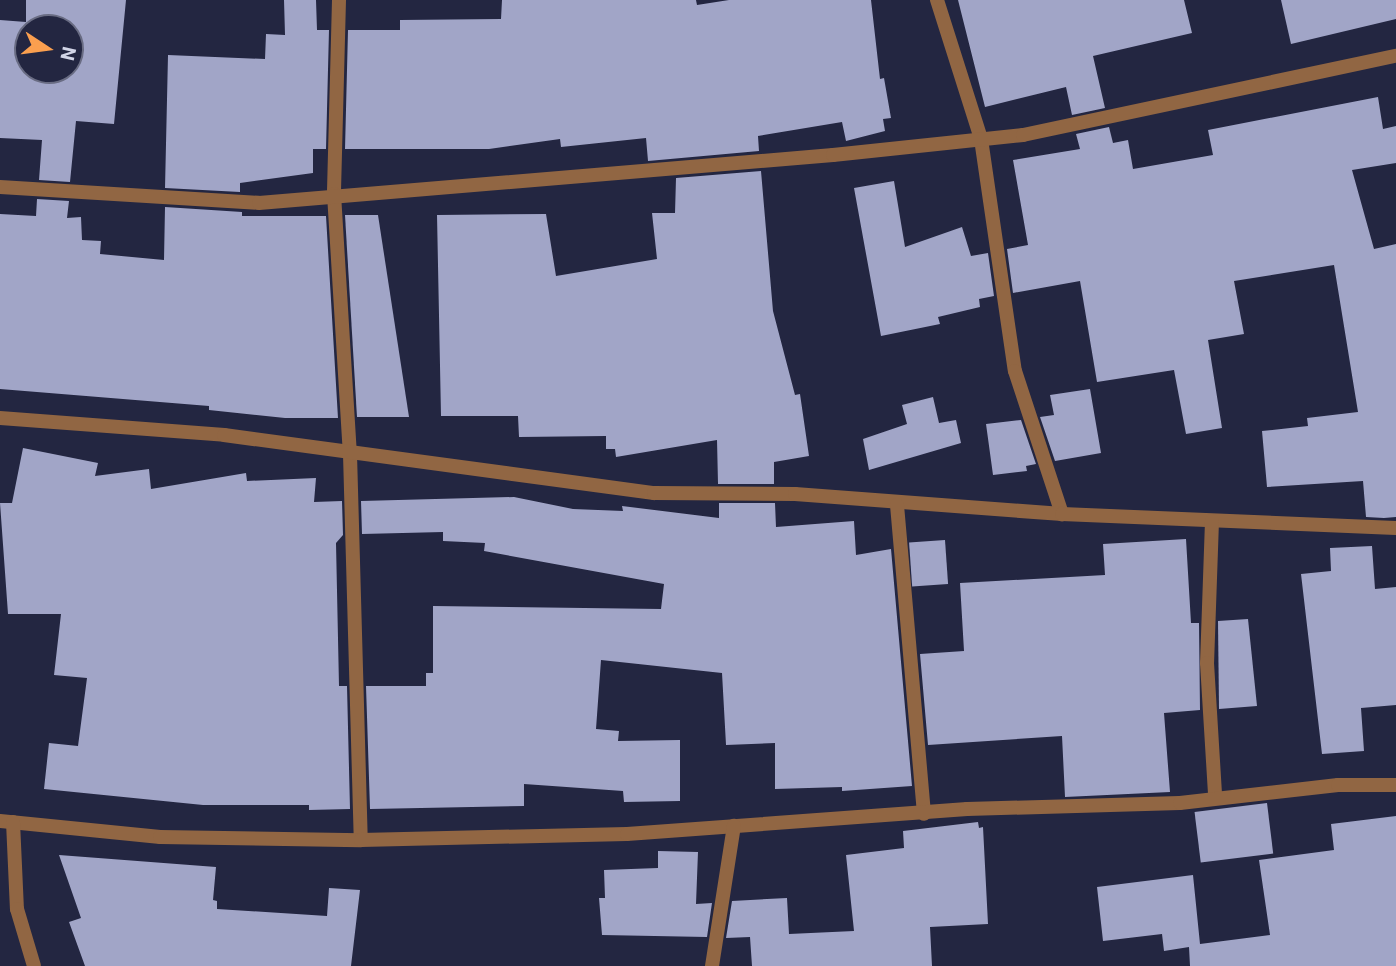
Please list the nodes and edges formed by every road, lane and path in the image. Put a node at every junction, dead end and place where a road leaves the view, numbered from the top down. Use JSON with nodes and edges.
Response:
{"nodes":[{"id":1,"x":340,"y":0,"type":"edge"},
{"id":2,"x":937,"y":0,"type":"edge"},
{"id":3,"x":1396,"y":56,"type":"edge"},
{"id":4,"x":981,"y":139,"type":"junction"},
{"id":5,"x":0,"y":187,"type":"edge"},
{"id":6,"x":334,"y":194,"type":"junction"},
{"id":7,"x":0,"y":418,"type":"edge"},
{"id":8,"x":349,"y":454,"type":"junction"},
{"id":9,"x":897,"y":505,"type":"junction"},
{"id":10,"x":1062,"y":514,"type":"junction"},
{"id":11,"x":1212,"y":521,"type":"junction"},
{"id":12,"x":1396,"y":528,"type":"edge"},
{"id":13,"x":1396,"y":785,"type":"edge"},
{"id":14,"x":1215,"y":795,"type":"junction"},
{"id":15,"x":924,"y":814,"type":"junction"},
{"id":16,"x":7,"y":821,"type":"edge"},
{"id":17,"x":734,"y":825,"type":"junction"},
{"id":18,"x":361,"y":840,"type":"junction"},
{"id":19,"x":33,"y":966,"type":"edge"},
{"id":20,"x":712,"y":966,"type":"edge"}],
"edges":[{"from":1,"to":6,"type":"street"},
{"from":2,"to":4,"type":"street"},
{"from":3,"to":4,"type":"street"},
{"from":4,"to":6,"type":"street"},
{"from":4,"to":10,"type":"street"},
{"from":5,"to":6,"type":"street"},
{"from":6,"to":8,"type":"street"},
{"from":7,"to":8,"type":"street"},
{"from":8,"to":9,"type":"street"},
{"from":8,"to":18,"type":"street"},
{"from":9,"to":10,"type":"street"},
{"from":9,"to":15,"type":"street"},
{"from":10,"to":11,"type":"street"},
{"from":11,"to":12,"type":"street"},
{"from":11,"to":14,"type":"street"},
{"from":13,"to":14,"type":"street"},
{"from":14,"to":15,"type":"street"},
{"from":15,"to":17,"type":"street"},
{"from":16,"to":18,"type":"street"},
{"from":16,"to":19,"type":"street"},
{"from":17,"to":18,"type":"street"},
{"from":17,"to":20,"type":"street"}]}
